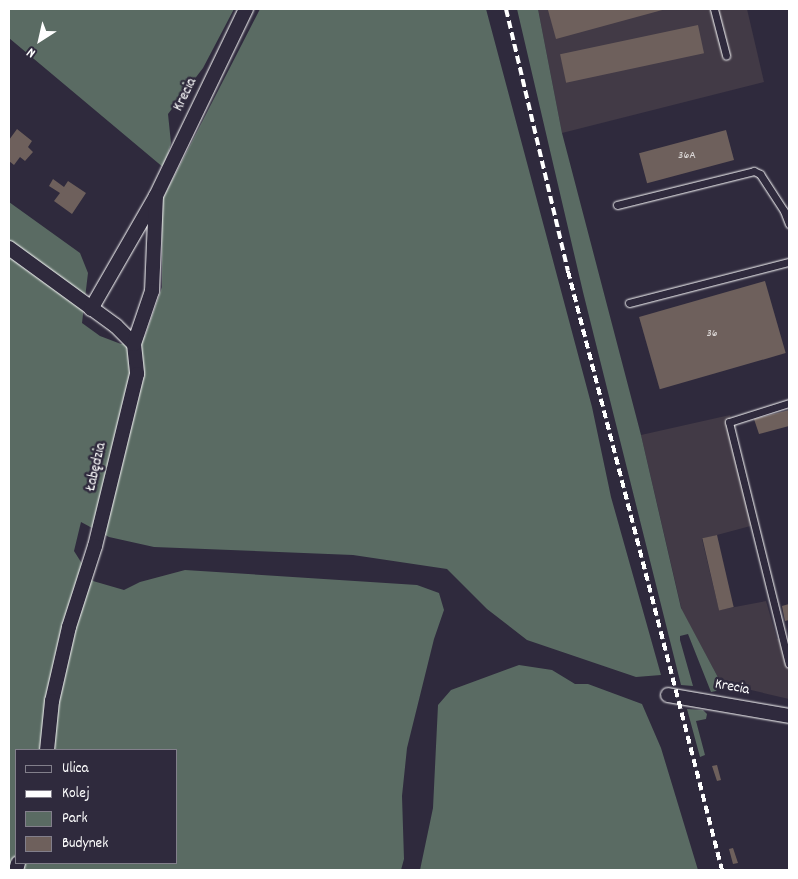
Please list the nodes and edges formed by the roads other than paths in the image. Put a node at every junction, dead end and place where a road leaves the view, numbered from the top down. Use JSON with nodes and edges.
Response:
{"nodes":[{"id":1,"x":246,"y":9,"type":"edge"},
{"id":2,"x":714,"y":9,"type":"edge"},
{"id":3,"x":726,"y":55,"type":"dead end"},
{"id":4,"x":156,"y":196,"type":"junction"},
{"id":5,"x":617,"y":205,"type":"dead end"},
{"id":6,"x":789,"y":224,"type":"edge"},
{"id":7,"x":9,"y":248,"type":"edge"},
{"id":8,"x":789,"y":262,"type":"edge"},
{"id":9,"x":628,"y":303,"type":"dead end"},
{"id":10,"x":90,"y":309,"type":"junction"},
{"id":11,"x":134,"y":344,"type":"junction"},
{"id":12,"x":789,"y":403,"type":"edge"},
{"id":13,"x":789,"y":664,"type":"edge"},
{"id":14,"x":668,"y":695,"type":"dead end"},
{"id":15,"x":789,"y":716,"type":"edge"},
{"id":16,"x":47,"y":749,"type":"edge"}],
"edges":[{"from":1,"to":4,"type":"street","name":"Krecia"},
{"from":2,"to":3,"type":"lane"},
{"from":4,"to":10,"type":"street","name":"Krecia"},
{"from":4,"to":11,"type":"street","name":"Krecia"},
{"from":5,"to":6,"type":"lane"},
{"from":7,"to":10,"type":"street"},
{"from":8,"to":9,"type":"lane"},
{"from":10,"to":11,"type":"street"},
{"from":11,"to":16,"type":"street","name":"Łabędzia"},
{"from":12,"to":13,"type":"lane"},
{"from":14,"to":15,"type":"street","name":"Krecia"}]}
